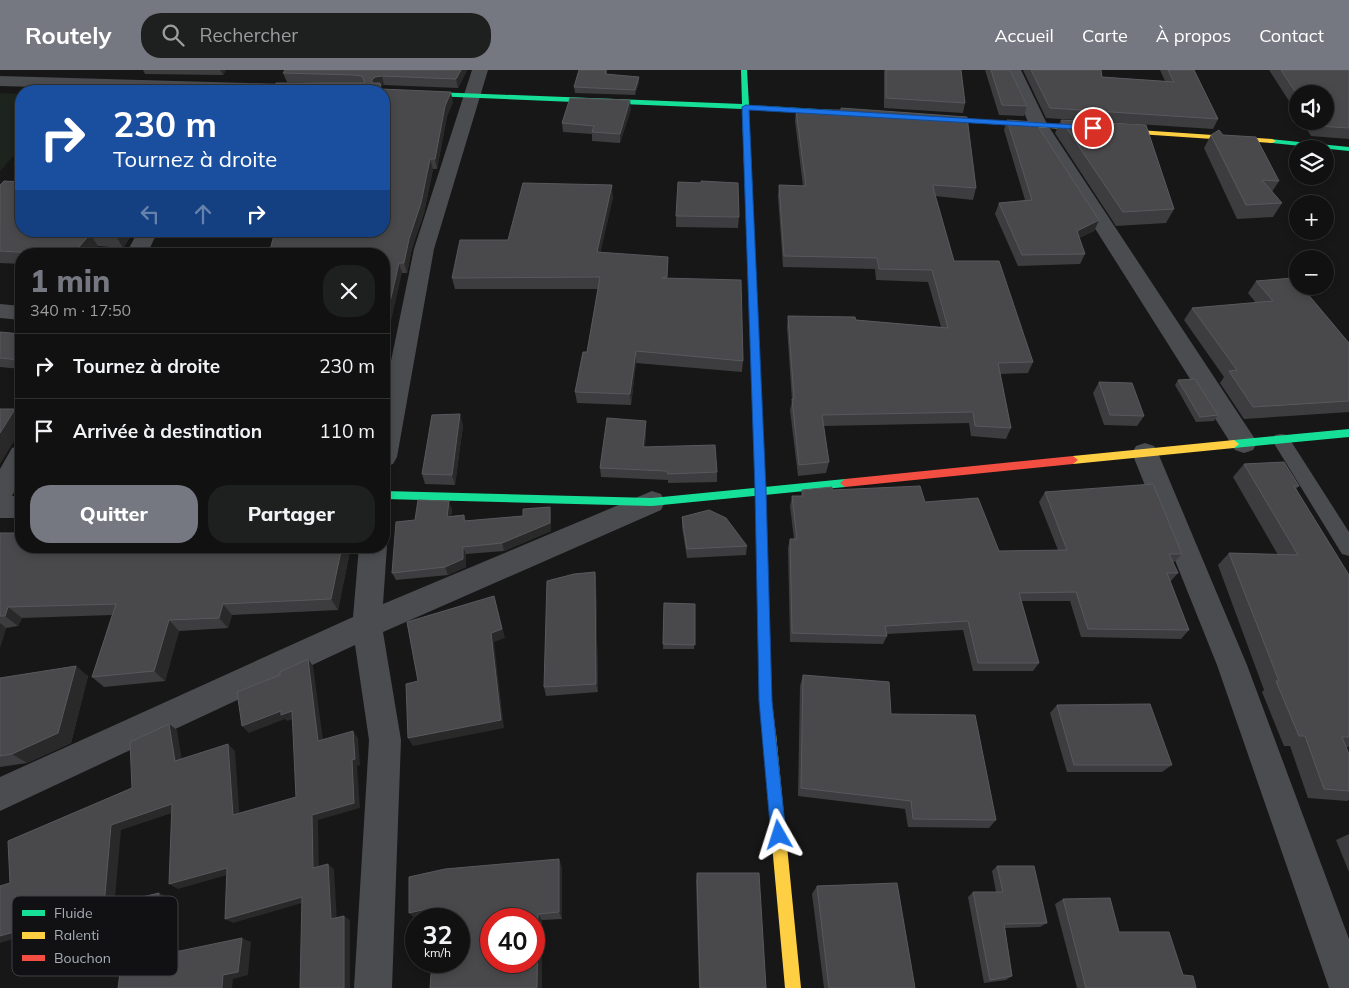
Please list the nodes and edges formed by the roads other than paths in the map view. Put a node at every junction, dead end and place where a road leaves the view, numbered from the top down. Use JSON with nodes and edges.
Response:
{"nodes":[{"id":1,"x":238,"y":70,"type":"edge"},
{"id":2,"x":480,"y":70,"type":"edge"},
{"id":3,"x":744,"y":70,"type":"edge"},
{"id":4,"x":1013,"y":70,"type":"edge"},
{"id":5,"x":24,"y":75,"type":"edge"},
{"id":6,"x":0,"y":81,"type":"edge"},
{"id":7,"x":170,"y":85,"type":"edge"},
{"id":8,"x":230,"y":85,"type":"edge"},
{"id":9,"x":390,"y":92,"type":"edge"},
{"id":10,"x":472,"y":96,"type":"junction"},
{"id":11,"x":746,"y":107,"type":"junction"},
{"id":12,"x":843,"y":113,"type":"edge"},
{"id":13,"x":921,"y":117,"type":"edge"},
{"id":14,"x":1038,"y":124,"type":"junction"},
{"id":15,"x":1349,"y":149,"type":"edge"},
{"id":16,"x":0,"y":310,"type":"edge"},
{"id":17,"x":15,"y":312,"type":"edge"},
{"id":18,"x":390,"y":426,"type":"edge"},
{"id":19,"x":1349,"y":433,"type":"edge"},
{"id":20,"x":1281,"y":440,"type":"junction"},
{"id":21,"x":1244,"y":443,"type":"junction"},
{"id":22,"x":1145,"y":453,"type":"junction"},
{"id":23,"x":15,"y":467,"type":"edge"},
{"id":24,"x":760,"y":490,"type":"junction"},
{"id":25,"x":0,"y":493,"type":"edge"},
{"id":26,"x":390,"y":495,"type":"edge"},
{"id":27,"x":652,"y":502,"type":"junction"},
{"id":28,"x":15,"y":507,"type":"edge"},
{"id":29,"x":0,"y":508,"type":"edge"},
{"id":30,"x":1349,"y":548,"type":"edge"},
{"id":31,"x":372,"y":553,"type":"edge"},
{"id":32,"x":367,"y":625,"type":"junction"},
{"id":33,"x":0,"y":794,"type":"edge"},
{"id":34,"x":373,"y":988,"type":"edge"},
{"id":35,"x":794,"y":988,"type":"edge"},
{"id":36,"x":1348,"y":988,"type":"edge"}],
"edges":[{"from":1,"to":8,"type":"street"},
{"from":2,"to":10,"type":"street"},
{"from":3,"to":11,"type":"street"},
{"from":4,"to":14,"type":"street"},
{"from":5,"to":6,"type":"street"},
{"from":5,"to":7,"type":"street"},
{"from":9,"to":10,"type":"street"},
{"from":10,"to":11,"type":"street"},
{"from":10,"to":18,"type":"street"},
{"from":11,"to":12,"type":"street"},
{"from":11,"to":24,"type":"street"},
{"from":13,"to":14,"type":"street"},
{"from":14,"to":15,"type":"street"},
{"from":14,"to":21,"type":"street"},
{"from":16,"to":17,"type":"street"},
{"from":19,"to":20,"type":"street"},
{"from":20,"to":21,"type":"street"},
{"from":20,"to":30,"type":"lane"},
{"from":21,"to":22,"type":"street"},
{"from":22,"to":24,"type":"street"},
{"from":22,"to":36,"type":"street"},
{"from":23,"to":25,"type":"street"},
{"from":24,"to":27,"type":"street"},
{"from":24,"to":35,"type":"street"},
{"from":26,"to":27,"type":"street"},
{"from":27,"to":32,"type":"street"},
{"from":28,"to":29,"type":"street"},
{"from":31,"to":32,"type":"street"},
{"from":32,"to":33,"type":"street"},
{"from":32,"to":34,"type":"street"}]}
